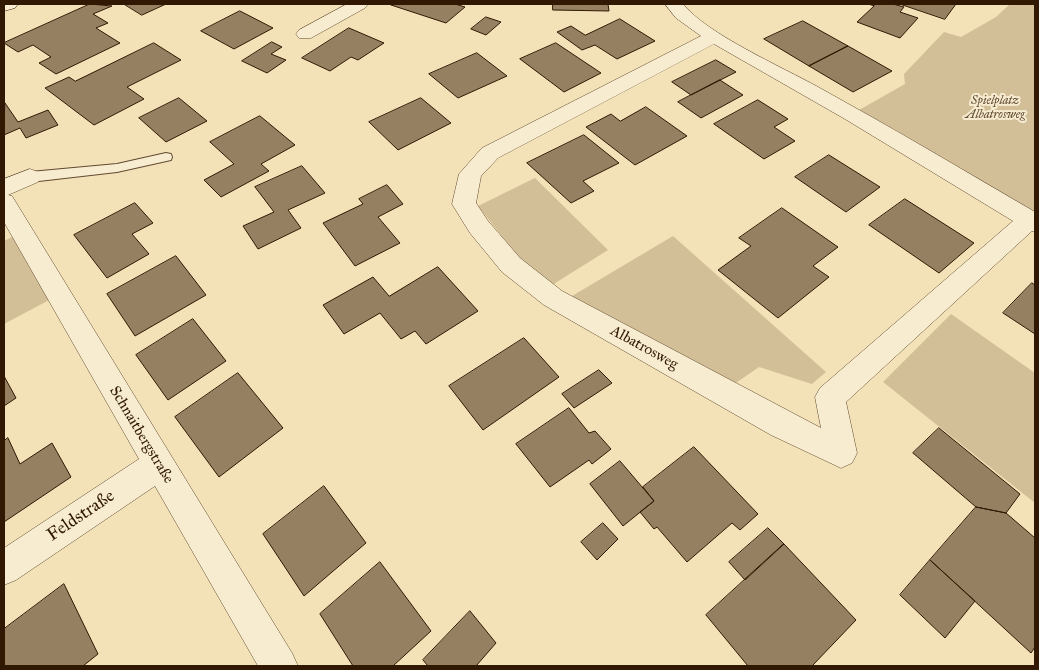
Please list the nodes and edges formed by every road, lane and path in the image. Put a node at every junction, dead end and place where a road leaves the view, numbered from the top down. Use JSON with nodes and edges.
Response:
{"nodes":[{"id":1,"x":9,"y":4,"type":"edge"},
{"id":2,"x":359,"y":4,"type":"edge"},
{"id":3,"x":674,"y":4,"type":"edge"},
{"id":4,"x":4,"y":6,"type":"edge"},
{"id":5,"x":305,"y":34,"type":"dead end"},
{"id":6,"x":714,"y":37,"type":"junction"},
{"id":7,"x":166,"y":157,"type":"dead end"},
{"id":8,"x":30,"y":177,"type":"joint"},
{"id":9,"x":4,"y":188,"type":"edge"},
{"id":10,"x":4,"y":202,"type":"edge"},
{"id":11,"x":1032,"y":221,"type":"edge"},
{"id":12,"x":158,"y":465,"type":"junction"},
{"id":13,"x":4,"y":568,"type":"edge"},
{"id":14,"x":279,"y":666,"type":"edge"}],
"edges":[{"from":1,"to":4,"type":"street"},
{"from":2,"to":5,"type":"street"},
{"from":3,"to":6,"type":"street","name":"Albatrosweg"},
{"from":6,"to":11,"type":"street","name":"Albatrosweg"},
{"from":6,"to":11,"type":"street","name":"Albatrosweg"},
{"from":7,"to":8,"type":"lane"},
{"from":8,"to":9,"type":"street"},
{"from":10,"to":12,"type":"street","name":"Schnaitbergstraße"},
{"from":12,"to":13,"type":"street","name":"Feldstraße"},
{"from":12,"to":14,"type":"street","name":"Schnaitbergstraße"}]}
